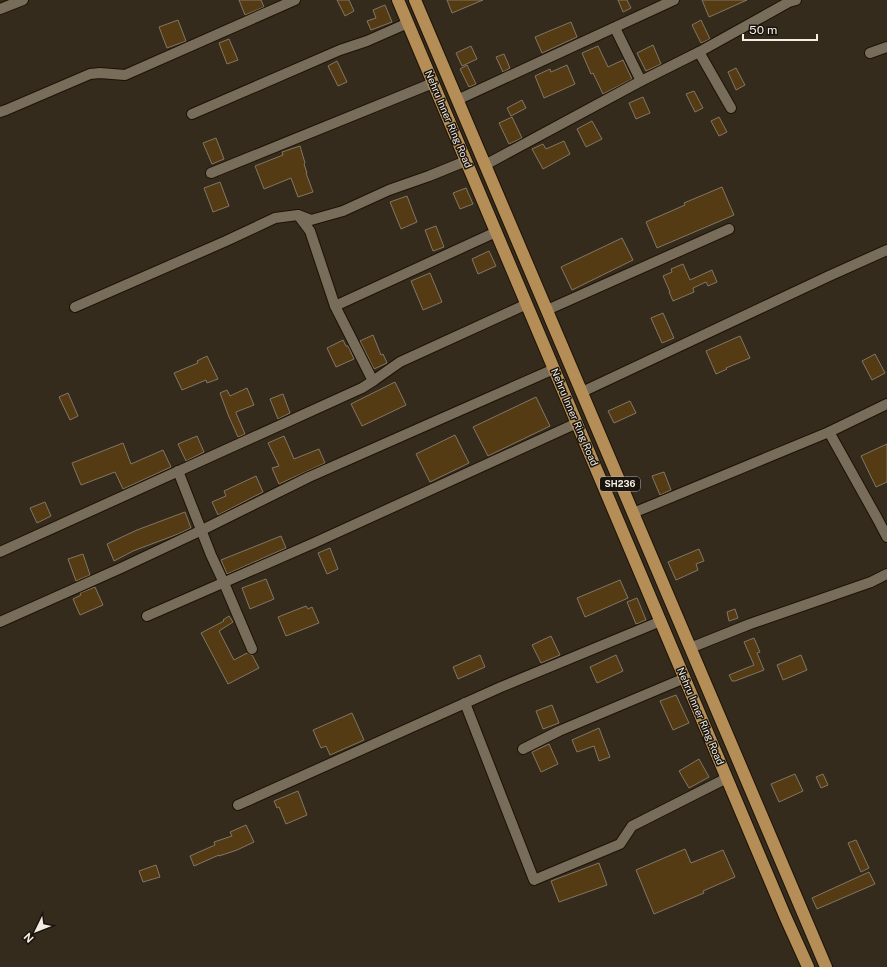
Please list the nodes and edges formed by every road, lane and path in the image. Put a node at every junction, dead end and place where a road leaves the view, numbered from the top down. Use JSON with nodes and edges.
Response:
{"nodes":[{"id":1,"x":23,"y":0,"type":"edge"},
{"id":2,"x":295,"y":0,"type":"edge"},
{"id":3,"x":398,"y":0,"type":"edge"},
{"id":4,"x":415,"y":0,"type":"edge"},
{"id":5,"x":674,"y":0,"type":"edge"},
{"id":6,"x":796,"y":0,"type":"edge"},
{"id":7,"x":0,"y":9,"type":"edge"},
{"id":8,"x":408,"y":23,"type":"junction"},
{"id":9,"x":615,"y":28,"type":"junction"},
{"id":10,"x":887,"y":47,"type":"edge"},
{"id":11,"x":699,"y":52,"type":"junction"},
{"id":12,"x":870,"y":53,"type":"dead end"},
{"id":13,"x":640,"y":81,"type":"junction"},
{"id":14,"x":433,"y":83,"type":"junction"},
{"id":15,"x":457,"y":100,"type":"junction"},
{"id":16,"x":731,"y":108,"type":"dead end"},
{"id":17,"x":0,"y":112,"type":"edge"},
{"id":18,"x":192,"y":114,"type":"dead end"},
{"id":19,"x":466,"y":161,"type":"junction"},
{"id":20,"x":485,"y":165,"type":"junction"},
{"id":21,"x":211,"y":173,"type":"dead end"},
{"id":22,"x":298,"y":215,"type":"junction"},
{"id":23,"x":729,"y":229,"type":"dead end"},
{"id":24,"x":496,"y":232,"type":"junction"},
{"id":25,"x":887,"y":250,"type":"edge"},
{"id":26,"x":527,"y":304,"type":"junction"},
{"id":27,"x":335,"y":306,"type":"junction"},
{"id":28,"x":75,"y":307,"type":"dead end"},
{"id":29,"x":547,"y":310,"type":"junction"},
{"id":30,"x":554,"y":368,"type":"junction"},
{"id":31,"x":373,"y":382,"type":"junction"},
{"id":32,"x":582,"y":392,"type":"junction"},
{"id":33,"x":887,"y":404,"type":"edge"},
{"id":34,"x":577,"y":423,"type":"junction"},
{"id":35,"x":829,"y":432,"type":"junction"},
{"id":36,"x":178,"y":471,"type":"junction"},
{"id":37,"x":633,"y":513,"type":"junction"},
{"id":38,"x":887,"y":514,"type":"edge"},
{"id":39,"x":877,"y":518,"type":"junction"},
{"id":40,"x":202,"y":530,"type":"junction"},
{"id":41,"x":887,"y":537,"type":"edge"},
{"id":42,"x":0,"y":552,"type":"edge"},
{"id":43,"x":887,"y":574,"type":"edge"},
{"id":44,"x":224,"y":583,"type":"junction"},
{"id":45,"x":147,"y":616,"type":"dead end"},
{"id":46,"x":661,"y":621,"type":"junction"},
{"id":47,"x":0,"y":622,"type":"edge"},
{"id":48,"x":690,"y":648,"type":"junction"},
{"id":49,"x":252,"y":649,"type":"dead end"},
{"id":50,"x":685,"y":678,"type":"junction"},
{"id":51,"x":465,"y":703,"type":"junction"},
{"id":52,"x":523,"y":749,"type":"dead end"},
{"id":53,"x":727,"y":778,"type":"junction"},
{"id":54,"x":238,"y":805,"type":"dead end"},
{"id":55,"x":808,"y":967,"type":"edge"},
{"id":56,"x":826,"y":967,"type":"edge"}],
"edges":[{"from":1,"to":7,"type":"street"},
{"from":2,"to":17,"type":"street"},
{"from":3,"to":8,"type":"main road","name":"Nehru Inner Ring Road","number":"SH236"},
{"from":4,"to":15,"type":"main road","number":"SH236"},
{"from":5,"to":9,"type":"street"},
{"from":6,"to":11,"type":"street"},
{"from":8,"to":14,"type":"main road","name":"Nehru Inner Ring Road","number":"SH236"},
{"from":8,"to":18,"type":"street"},
{"from":9,"to":13,"type":"street"},
{"from":9,"to":15,"type":"street"},
{"from":10,"to":12,"type":"street"},
{"from":11,"to":13,"type":"street"},
{"from":11,"to":16,"type":"street"},
{"from":13,"to":20,"type":"street"},
{"from":14,"to":19,"type":"main road","name":"Nehru Inner Ring Road","number":"SH236"},
{"from":14,"to":21,"type":"street"},
{"from":15,"to":20,"type":"main road","number":"SH236"},
{"from":19,"to":22,"type":"street"},
{"from":19,"to":24,"type":"main road","name":"Nehru Inner Ring Road","number":"SH236"},
{"from":20,"to":29,"type":"main road","number":"SH236"},
{"from":22,"to":27,"type":"street"},
{"from":22,"to":28,"type":"street"},
{"from":23,"to":29,"type":"street"},
{"from":24,"to":26,"type":"main road","name":"Nehru Inner Ring Road","number":"SH236"},
{"from":24,"to":27,"type":"street"},
{"from":25,"to":32,"type":"street"},
{"from":26,"to":30,"type":"main road","name":"Nehru Inner Ring Road","number":"SH236"},
{"from":26,"to":31,"type":"street"},
{"from":27,"to":31,"type":"street"},
{"from":29,"to":32,"type":"main road","number":"SH236"},
{"from":30,"to":34,"type":"main road","name":"Nehru Inner Ring Road","number":"SH236"},
{"from":30,"to":40,"type":"street"},
{"from":31,"to":36,"type":"street"},
{"from":32,"to":37,"type":"main road","number":"SH236"},
{"from":33,"to":35,"type":"street"},
{"from":34,"to":44,"type":"street"},
{"from":34,"to":46,"type":"main road","name":"Nehru Inner Ring Road","number":"SH236"},
{"from":35,"to":37,"type":"street"},
{"from":35,"to":39,"type":"street"},
{"from":36,"to":40,"type":"street"},
{"from":36,"to":42,"type":"street"},
{"from":37,"to":48,"type":"main road","number":"SH236"},
{"from":38,"to":39,"type":"street"},
{"from":39,"to":41,"type":"street"},
{"from":40,"to":44,"type":"street"},
{"from":40,"to":47,"type":"street"},
{"from":43,"to":48,"type":"street"},
{"from":44,"to":45,"type":"street"},
{"from":44,"to":49,"type":"street"},
{"from":46,"to":50,"type":"main road","name":"Nehru Inner Ring Road","number":"SH236"},
{"from":46,"to":51,"type":"street"},
{"from":48,"to":56,"type":"main road","number":"SH236"},
{"from":50,"to":52,"type":"street"},
{"from":50,"to":53,"type":"main road","name":"Nehru Inner Ring Road","number":"SH236"},
{"from":51,"to":53,"type":"street"},
{"from":51,"to":54,"type":"street"},
{"from":53,"to":55,"type":"main road","name":"Nehru Inner Ring Road","number":"SH236"}]}
